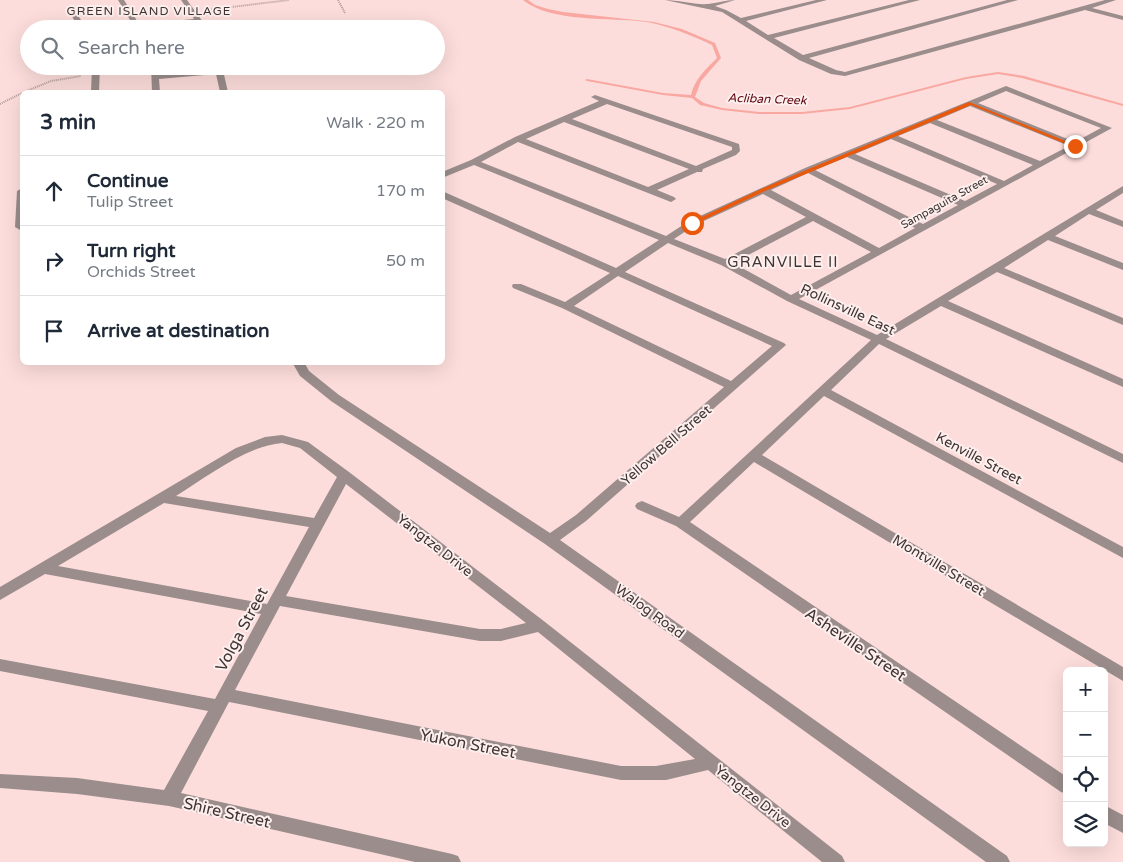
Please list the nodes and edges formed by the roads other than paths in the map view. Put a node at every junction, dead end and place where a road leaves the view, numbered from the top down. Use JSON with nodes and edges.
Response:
{"nodes":[{"id":1,"x":184,"y":0,"type":"edge"},
{"id":2,"x":668,"y":0,"type":"edge"},
{"id":3,"x":732,"y":0,"type":"edge"},
{"id":4,"x":824,"y":0,"type":"edge"},
{"id":5,"x":917,"y":0,"type":"edge"},
{"id":6,"x":1015,"y":0,"type":"edge"},
{"id":7,"x":1113,"y":0,"type":"edge"},
{"id":8,"x":121,"y":1,"type":"dead end"},
{"id":9,"x":706,"y":6,"type":"junction"},
{"id":10,"x":1085,"y":8,"type":"junction"},
{"id":11,"x":76,"y":15,"type":"dead end"},
{"id":12,"x":1123,"y":18,"type":"edge"},
{"id":13,"x":79,"y":20,"type":"edge"},
{"id":14,"x":133,"y":20,"type":"edge"},
{"id":15,"x":199,"y":20,"type":"edge"},
{"id":16,"x":742,"y":20,"type":"junction"},
{"id":17,"x":768,"y":38,"type":"junction"},
{"id":18,"x":802,"y":58,"type":"junction"},
{"id":19,"x":96,"y":75,"type":"edge"},
{"id":20,"x":172,"y":75,"type":"edge"},
{"id":21,"x":220,"y":75,"type":"edge"},
{"id":22,"x":156,"y":77,"type":"joint"},
{"id":23,"x":95,"y":90,"type":"edge"},
{"id":24,"x":156,"y":90,"type":"edge"},
{"id":25,"x":223,"y":90,"type":"edge"},
{"id":26,"x":595,"y":97,"type":"dead end"},
{"id":27,"x":606,"y":101,"type":"junction"},
{"id":28,"x":971,"y":103,"type":"junction"},
{"id":29,"x":564,"y":119,"type":"junction"},
{"id":30,"x":931,"y":120,"type":"junction"},
{"id":31,"x":892,"y":136,"type":"junction"},
{"id":32,"x":518,"y":139,"type":"junction"},
{"id":33,"x":1075,"y":146,"type":"junction"},
{"id":34,"x":848,"y":154,"type":"junction"},
{"id":35,"x":474,"y":162,"type":"junction"},
{"id":36,"x":1040,"y":164,"type":"junction"},
{"id":37,"x":699,"y":170,"type":"junction"},
{"id":38,"x":808,"y":170,"type":"junction"},
{"id":39,"x":445,"y":174,"type":"edge"},
{"id":40,"x":1004,"y":184,"type":"junction"},
{"id":41,"x":1123,"y":189,"type":"edge"},
{"id":42,"x":649,"y":190,"type":"junction"},
{"id":43,"x":763,"y":190,"type":"junction"},
{"id":44,"x":445,"y":195,"type":"edge"},
{"id":45,"x":671,"y":198,"type":"dead end"},
{"id":46,"x":965,"y":205,"type":"junction"},
{"id":47,"x":1089,"y":211,"type":"junction"},
{"id":48,"x":814,"y":216,"type":"junction"},
{"id":49,"x":1123,"y":224,"type":"edge"},
{"id":50,"x":923,"y":228,"type":"junction"},
{"id":51,"x":1046,"y":236,"type":"junction"},
{"id":52,"x":666,"y":239,"type":"junction"},
{"id":53,"x":879,"y":252,"type":"junction"},
{"id":54,"x":725,"y":263,"type":"junction"},
{"id":55,"x":1123,"y":267,"type":"edge"},
{"id":56,"x":996,"y":268,"type":"junction"},
{"id":57,"x":617,"y":272,"type":"junction"},
{"id":58,"x":517,"y":286,"type":"dead end"},
{"id":59,"x":791,"y":299,"type":"junction"},
{"id":60,"x":939,"y":301,"type":"junction"},
{"id":61,"x":566,"y":306,"type":"junction"},
{"id":62,"x":1123,"y":322,"type":"edge"},
{"id":63,"x":878,"y":339,"type":"junction"},
{"id":64,"x":300,"y":365,"type":"edge"},
{"id":65,"x":1123,"y":383,"type":"edge"},
{"id":66,"x":733,"y":387,"type":"junction"},
{"id":67,"x":822,"y":390,"type":"junction"},
{"id":68,"x":754,"y":456,"type":"junction"},
{"id":69,"x":1123,"y":459,"type":"edge"},
{"id":70,"x":344,"y":475,"type":"junction"},
{"id":71,"x":163,"y":498,"type":"junction"},
{"id":72,"x":642,"y":506,"type":"dead end"},
{"id":73,"x":681,"y":523,"type":"junction"},
{"id":74,"x":318,"y":524,"type":"junction"},
{"id":75,"x":550,"y":540,"type":"junction"},
{"id":76,"x":1123,"y":553,"type":"edge"},
{"id":77,"x":44,"y":569,"type":"junction"},
{"id":78,"x":0,"y":594,"type":"edge"},
{"id":79,"x":274,"y":605,"type":"junction"},
{"id":80,"x":540,"y":626,"type":"junction"},
{"id":81,"x":0,"y":665,"type":"edge"},
{"id":82,"x":1123,"y":675,"type":"edge"},
{"id":83,"x":222,"y":700,"type":"junction"},
{"id":84,"x":710,"y":762,"type":"junction"},
{"id":85,"x":0,"y":781,"type":"edge"},
{"id":86,"x":1063,"y":784,"type":"edge"},
{"id":87,"x":169,"y":798,"type":"junction"},
{"id":88,"x":1108,"y":816,"type":"edge"},
{"id":89,"x":1123,"y":826,"type":"edge"},
{"id":90,"x":452,"y":862,"type":"edge"},
{"id":91,"x":836,"y":862,"type":"edge"},
{"id":92,"x":1001,"y":862,"type":"edge"}],
"edges":[{"from":1,"to":15,"type":"street"},
{"from":2,"to":9,"type":"street"},
{"from":3,"to":9,"type":"street"},
{"from":4,"to":16,"type":"street"},
{"from":5,"to":17,"type":"street"},
{"from":6,"to":18,"type":"street"},
{"from":7,"to":10,"type":"street"},
{"from":8,"to":14,"type":"street"},
{"from":9,"to":16,"type":"street"},
{"from":10,"to":12,"type":"street"},
{"from":10,"to":18,"type":"street"},
{"from":11,"to":13,"type":"street"},
{"from":16,"to":17,"type":"street"},
{"from":17,"to":18,"type":"street"},
{"from":19,"to":23,"type":"street"},
{"from":20,"to":22,"type":"street"},
{"from":21,"to":25,"type":"street"},
{"from":22,"to":24,"type":"street"},
{"from":26,"to":27,"type":"street"},
{"from":27,"to":29,"type":"street"},
{"from":27,"to":37,"type":"street"},
{"from":28,"to":30,"type":"street"},
{"from":28,"to":33,"type":"street"},
{"from":28,"to":33,"type":"street","name":"Sampaguita Street"},
{"from":29,"to":32,"type":"street"},
{"from":29,"to":37,"type":"street"},
{"from":30,"to":31,"type":"street"},
{"from":30,"to":36,"type":"street"},
{"from":31,"to":34,"type":"street"},
{"from":31,"to":40,"type":"street"},
{"from":32,"to":35,"type":"street"},
{"from":32,"to":42,"type":"street"},
{"from":33,"to":36,"type":"street","name":"Sampaguita Street"},
{"from":34,"to":38,"type":"street"},
{"from":34,"to":46,"type":"street"},
{"from":35,"to":39,"type":"street"},
{"from":35,"to":52,"type":"street","name":"Rollinsville East"},
{"from":36,"to":40,"type":"street","name":"Sampaguita Street"},
{"from":37,"to":42,"type":"street"},
{"from":38,"to":43,"type":"street"},
{"from":38,"to":50,"type":"street"},
{"from":40,"to":46,"type":"street","name":"Sampaguita Street"},
{"from":41,"to":47,"type":"street"},
{"from":42,"to":45,"type":"street"},
{"from":43,"to":48,"type":"street"},
{"from":43,"to":52,"type":"street"},
{"from":44,"to":57,"type":"street"},
{"from":46,"to":50,"type":"street","name":"Sampaguita Street"},
{"from":47,"to":49,"type":"street"},
{"from":47,"to":51,"type":"street"},
{"from":48,"to":53,"type":"street"},
{"from":48,"to":54,"type":"street"},
{"from":50,"to":53,"type":"street","name":"Sampaguita Street"},
{"from":51,"to":55,"type":"street"},
{"from":51,"to":56,"type":"street"},
{"from":52,"to":54,"type":"street","name":"Rollinsville East"},
{"from":52,"to":57,"type":"street"},
{"from":53,"to":59,"type":"street","name":"Sampaguita Street"},
{"from":54,"to":59,"type":"street","name":"Rollinsville East"},
{"from":56,"to":60,"type":"street"},
{"from":56,"to":62,"type":"street"},
{"from":57,"to":61,"type":"street"},
{"from":57,"to":66,"type":"street","name":"Yellow Bell Street"},
{"from":58,"to":61,"type":"street"},
{"from":59,"to":63,"type":"street","name":"Rollinsville East"},
{"from":60,"to":63,"type":"street"},
{"from":60,"to":65,"type":"street"},
{"from":61,"to":66,"type":"street"},
{"from":63,"to":67,"type":"street"},
{"from":63,"to":69,"type":"street","name":"Rollinsville East"},
{"from":64,"to":75,"type":"street","name":"Walog Road"},
{"from":66,"to":75,"type":"street","name":"Yellow Bell Street"},
{"from":67,"to":68,"type":"street"},
{"from":67,"to":76,"type":"street","name":"Kenville Street"},
{"from":68,"to":73,"type":"street"},
{"from":68,"to":82,"type":"street","name":"Montville Street"},
{"from":70,"to":71,"type":"street","name":"Yangtze Drive"},
{"from":70,"to":74,"type":"street","name":"Volga Street"},
{"from":70,"to":80,"type":"street","name":"Yangtze Drive"},
{"from":71,"to":74,"type":"street"},
{"from":71,"to":77,"type":"street","name":"Yangtze Drive"},
{"from":72,"to":73,"type":"street","name":"Asheville Street"},
{"from":73,"to":86,"type":"street","name":"Asheville Street"},
{"from":74,"to":79,"type":"street","name":"Volga Street"},
{"from":75,"to":92,"type":"street","name":"Walog Road"},
{"from":77,"to":78,"type":"street","name":"Yangtze Drive"},
{"from":77,"to":79,"type":"street"},
{"from":79,"to":80,"type":"street"},
{"from":79,"to":83,"type":"street","name":"Volga Street"},
{"from":80,"to":84,"type":"street","name":"Yangtze Drive"},
{"from":81,"to":83,"type":"street","name":"Yukon Street"},
{"from":83,"to":84,"type":"street","name":"Yukon Street"},
{"from":83,"to":87,"type":"street","name":"Volga Street"},
{"from":84,"to":91,"type":"street","name":"Yangtze Drive"},
{"from":85,"to":87,"type":"street","name":"Shire Street"},
{"from":87,"to":90,"type":"street","name":"Shire Street"},
{"from":88,"to":89,"type":"street"}]}
